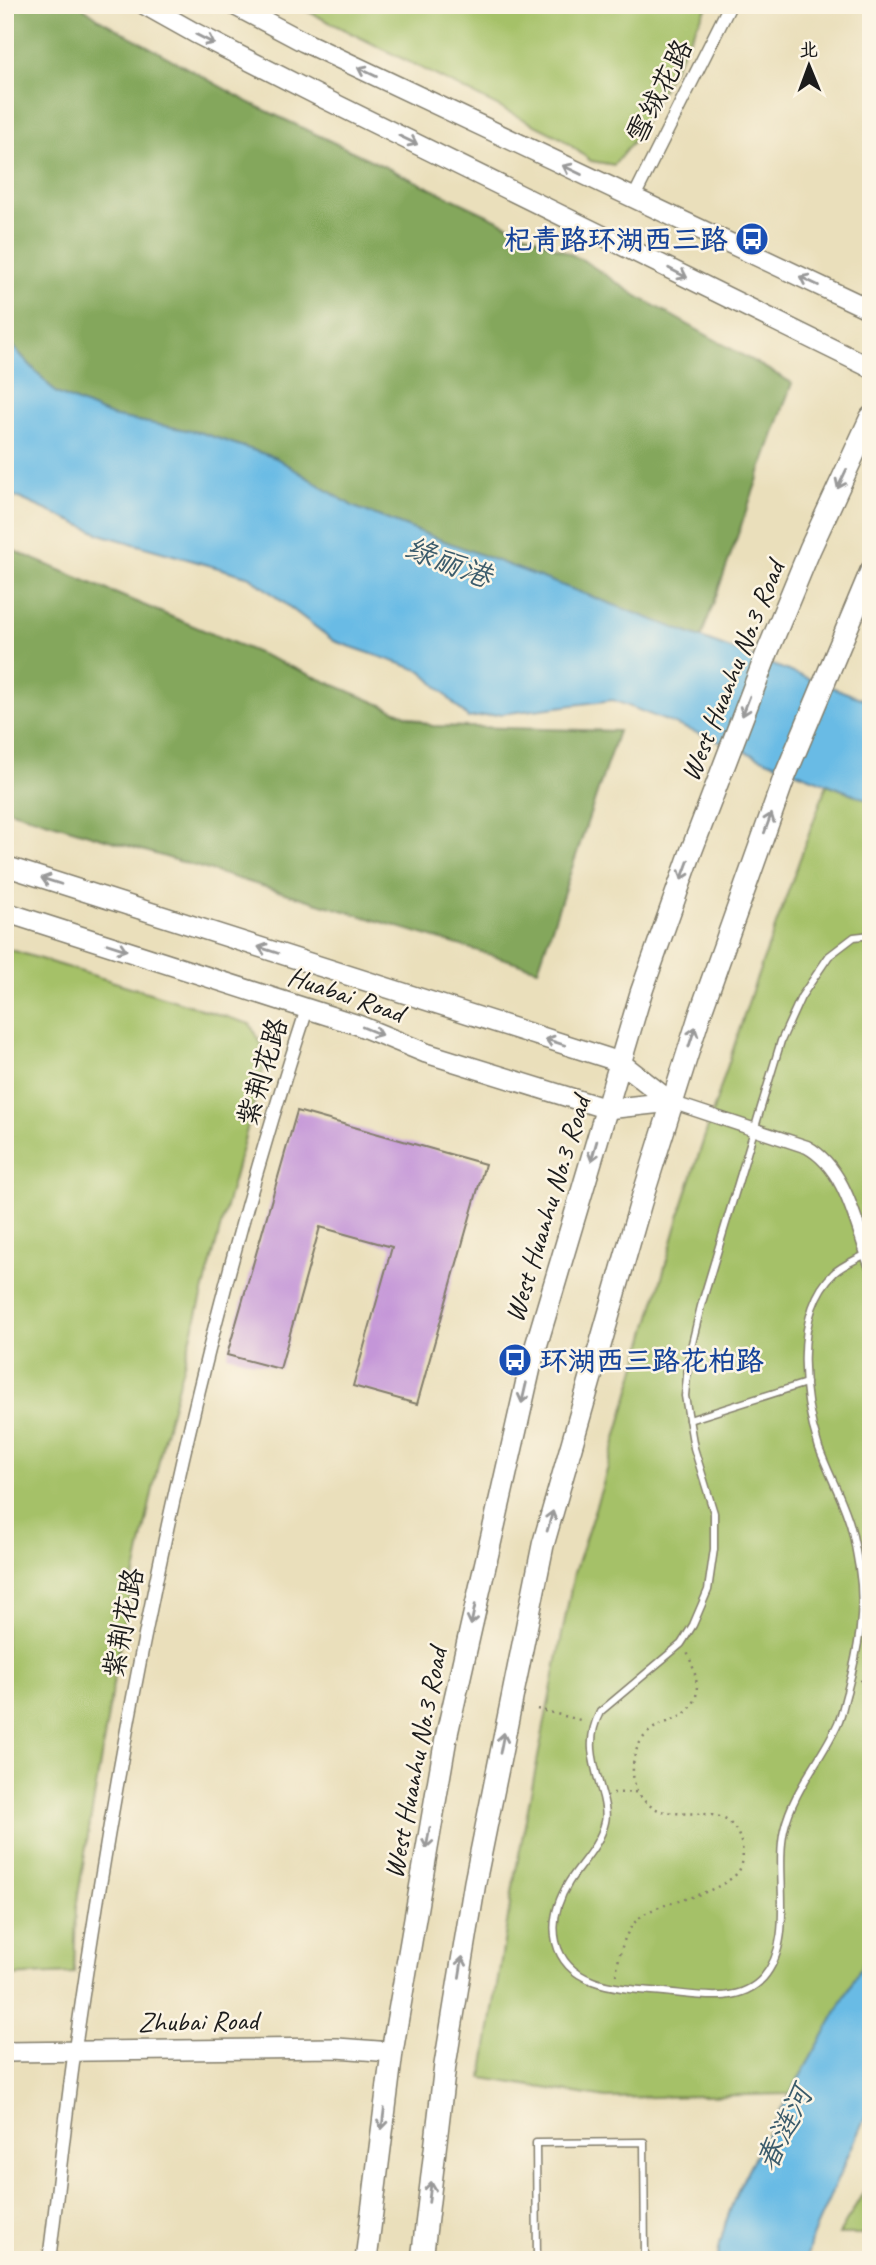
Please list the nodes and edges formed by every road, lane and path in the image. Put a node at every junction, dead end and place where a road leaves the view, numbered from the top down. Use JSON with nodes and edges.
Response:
{"nodes":[{"id":1,"x":145,"y":5,"type":"edge"},
{"id":2,"x":234,"y":5,"type":"edge"},
{"id":3,"x":730,"y":5,"type":"edge"},
{"id":4,"x":633,"y":199,"type":"junction"},
{"id":5,"x":871,"y":310,"type":"edge"},
{"id":6,"x":871,"y":368,"type":"edge"},
{"id":7,"x":871,"y":417,"type":"edge"},
{"id":8,"x":871,"y":571,"type":"edge"},
{"id":9,"x":5,"y":866,"type":"edge"},
{"id":10,"x":5,"y":912,"type":"edge"},
{"id":11,"x":871,"y":935,"type":"edge"},
{"id":12,"x":307,"y":1009,"type":"junction"},
{"id":13,"x":620,"y":1062,"type":"junction"},
{"id":14,"x":671,"y":1102,"type":"junction"},
{"id":15,"x":607,"y":1110,"type":"junction"},
{"id":16,"x":754,"y":1129,"type":"junction"},
{"id":17,"x":869,"y":1256,"type":"edge"},
{"id":18,"x":806,"y":1383,"type":"junction"},
{"id":19,"x":690,"y":1420,"type":"junction"},
{"id":20,"x":681,"y":1644,"type":"junction"},
{"id":21,"x":537,"y":1709,"type":"dead end"},
{"id":22,"x":594,"y":1724,"type":"junction"},
{"id":23,"x":638,"y":1792,"type":"junction"},
{"id":24,"x":602,"y":1794,"type":"junction"},
{"id":25,"x":615,"y":1986,"type":"junction"},
{"id":26,"x":74,"y":2051,"type":"junction"},
{"id":27,"x":5,"y":2052,"type":"edge"},
{"id":28,"x":392,"y":2052,"type":"junction"},
{"id":29,"x":49,"y":2260,"type":"edge"},
{"id":30,"x":366,"y":2260,"type":"edge"},
{"id":31,"x":422,"y":2260,"type":"edge"},
{"id":32,"x":537,"y":2260,"type":"edge"},
{"id":33,"x":645,"y":2260,"type":"edge"}],
"edges":[{"from":1,"to":6,"type":"main road","one_way":true},
{"from":4,"to":2,"type":"main road","one_way":true},
{"from":3,"to":4,"type":"street","name":"雪绒花路"},
{"from":5,"to":4,"type":"main road","one_way":true},
{"from":7,"to":13,"type":"main road","name":"West Huanhu No.3 Road","one_way":true},
{"from":14,"to":8,"type":"main road","one_way":true},
{"from":13,"to":9,"type":"main road","name":"Huabai Road","one_way":true},
{"from":10,"to":12,"type":"main road","name":"Huabai Road","one_way":true},
{"from":11,"to":16,"type":"lane"},
{"from":12,"to":15,"type":"main road","name":"Huabai Road","one_way":true},
{"from":12,"to":26,"type":"street","name":"紫荆花路"},
{"from":13,"to":14,"type":"main road"},
{"from":13,"to":15,"type":"main road","name":"West Huanhu No.3 Road"},
{"from":14,"to":15,"type":"main road","name":"Huabai Road"},
{"from":14,"to":16,"type":"street"},
{"from":31,"to":14,"type":"main road","one_way":true},
{"from":15,"to":28,"type":"main road","name":"West Huanhu No.3 Road","one_way":true},
{"from":16,"to":17,"type":"street"},
{"from":16,"to":19,"type":"lane"},
{"from":17,"to":18,"type":"lane"},
{"from":18,"to":19,"type":"lane"},
{"from":18,"to":25,"type":"lane"},
{"from":19,"to":20,"type":"lane"},
{"from":20,"to":22,"type":"lane"},
{"from":20,"to":23,"type":"path"},
{"from":21,"to":22,"type":"path"},
{"from":22,"to":24,"type":"lane"},
{"from":23,"to":24,"type":"path"},
{"from":23,"to":25,"type":"path"},
{"from":24,"to":25,"type":"lane"},
{"from":26,"to":27,"type":"main road","name":"Zhubai Road"},
{"from":26,"to":28,"type":"main road","name":"Zhubai Road"},
{"from":26,"to":29,"type":"street","name":"紫荆花路"},
{"from":28,"to":30,"type":"main road","name":"West Huanhu No.3 Road","one_way":true},
{"from":32,"to":33,"type":"lane"}]}
